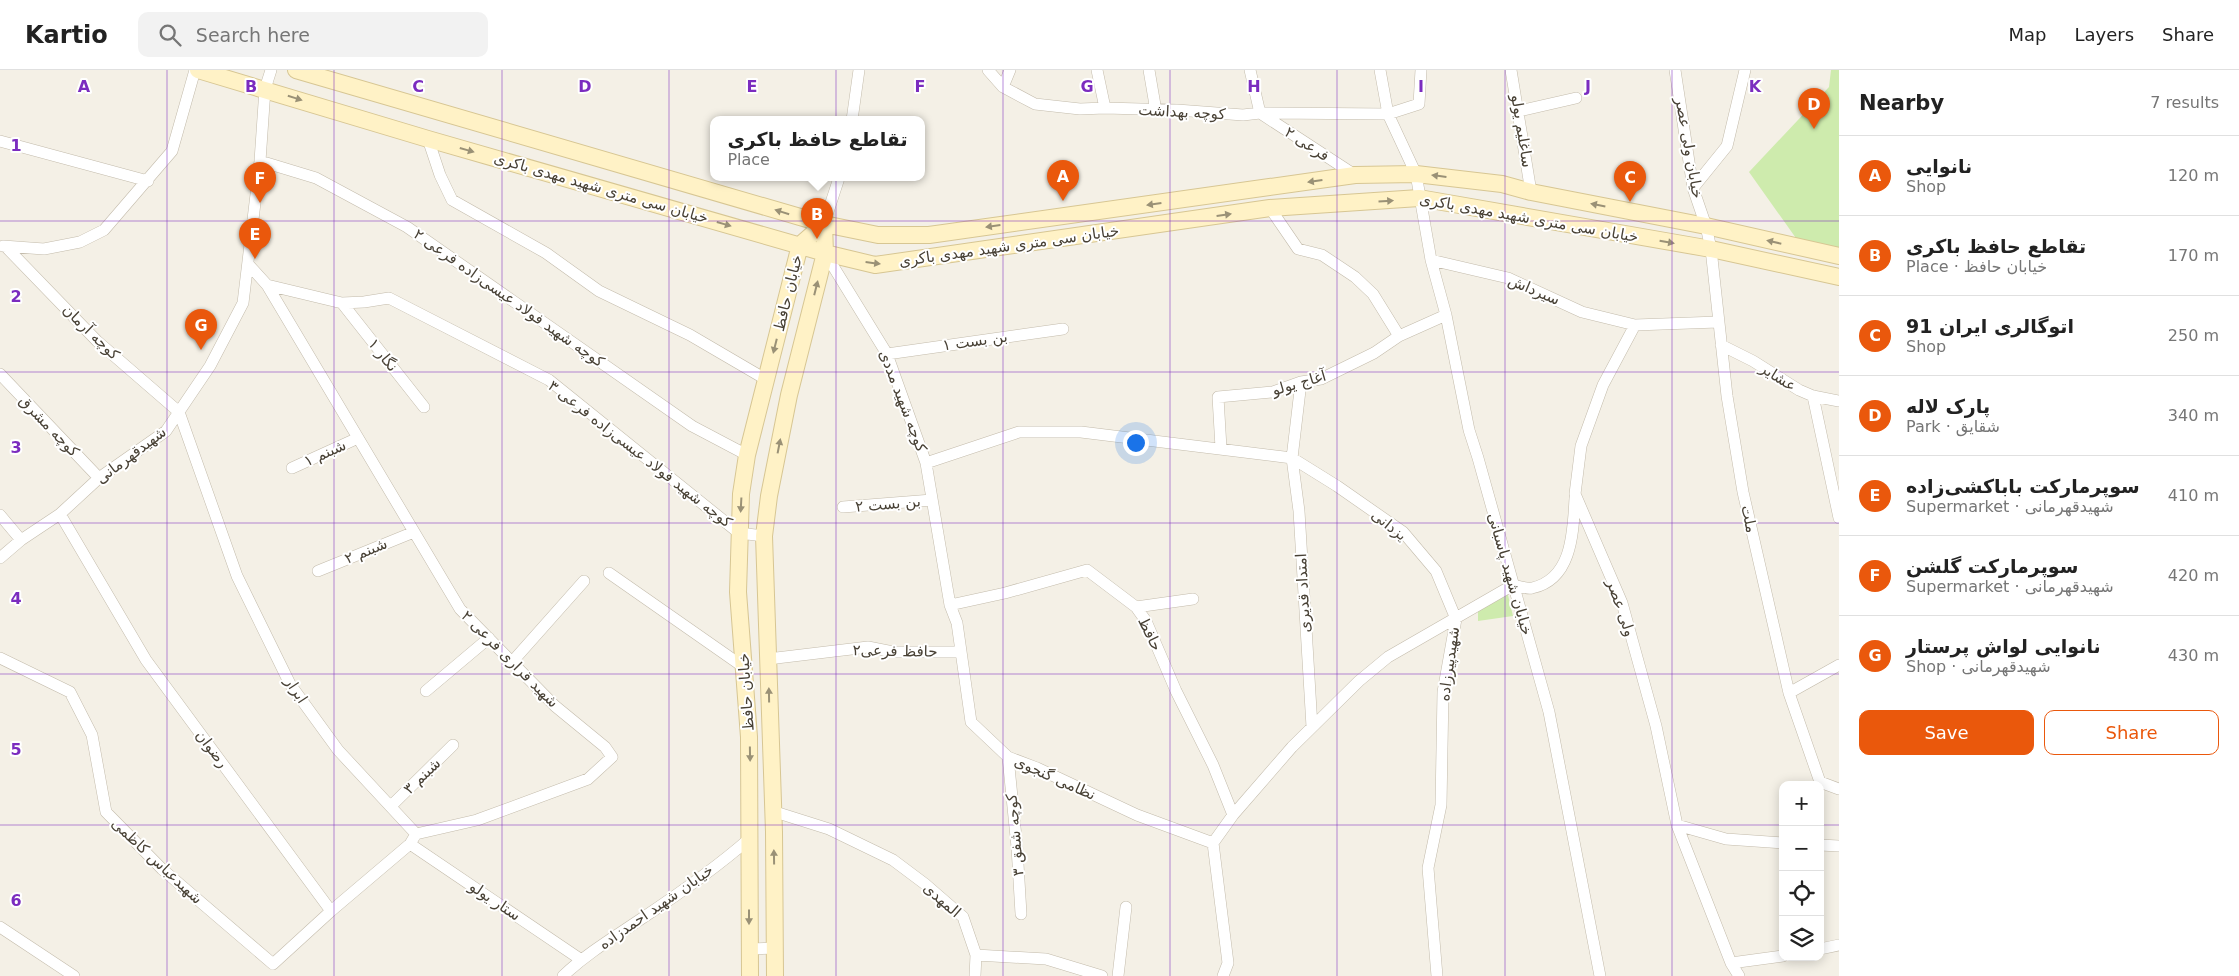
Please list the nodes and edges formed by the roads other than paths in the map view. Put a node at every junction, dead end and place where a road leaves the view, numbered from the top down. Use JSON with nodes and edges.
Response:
{"nodes":[{"id":1,"x":196,"y":70,"type":"edge"},
{"id":2,"x":270,"y":70,"type":"edge"},
{"id":3,"x":296,"y":70,"type":"edge"},
{"id":4,"x":860,"y":70,"type":"edge"},
{"id":5,"x":988,"y":70,"type":"edge"},
{"id":6,"x":1010,"y":70,"type":"edge"},
{"id":7,"x":1097,"y":70,"type":"edge"},
{"id":8,"x":1149,"y":70,"type":"edge"},
{"id":9,"x":1250,"y":70,"type":"edge"},
{"id":10,"x":1380,"y":70,"type":"edge"},
{"id":11,"x":1421,"y":70,"type":"edge"},
{"id":12,"x":1511,"y":70,"type":"edge"},
{"id":13,"x":1675,"y":70,"type":"edge"},
{"id":14,"x":1745,"y":70,"type":"edge"},
{"id":15,"x":1003,"y":87,"type":"junction"},
{"id":16,"x":265,"y":89,"type":"junction"},
{"id":17,"x":1576,"y":98,"type":"dead end"},
{"id":18,"x":1105,"y":108,"type":"junction"},
{"id":19,"x":1156,"y":111,"type":"junction"},
{"id":20,"x":1519,"y":111,"type":"junction"},
{"id":21,"x":1260,"y":114,"type":"junction"},
{"id":22,"x":1388,"y":114,"type":"junction"},
{"id":23,"x":853,"y":116,"type":"edge"},
{"id":24,"x":428,"y":139,"type":"junction"},
{"id":25,"x":0,"y":141,"type":"edge"},
{"id":26,"x":260,"y":162,"type":"junction"},
{"id":27,"x":1416,"y":174,"type":"junction"},
{"id":28,"x":1355,"y":175,"type":"junction"},
{"id":29,"x":148,"y":181,"type":"junction"},
{"id":30,"x":838,"y":181,"type":"edge"},
{"id":31,"x":1693,"y":188,"type":"junction"},
{"id":32,"x":1531,"y":192,"type":"junction"},
{"id":33,"x":1419,"y":198,"type":"junction"},
{"id":34,"x":1270,"y":208,"type":"junction"},
{"id":35,"x":824,"y":224,"type":"junction"},
{"id":36,"x":1706,"y":226,"type":"junction"},
{"id":37,"x":800,"y":245,"type":"junction"},
{"id":38,"x":3,"y":246,"type":"edge"},
{"id":39,"x":1808,"y":249,"type":"junction"},
{"id":40,"x":1711,"y":250,"type":"junction"},
{"id":41,"x":825,"y":253,"type":"junction"},
{"id":42,"x":1839,"y":256,"type":"edge"},
{"id":43,"x":1431,"y":260,"type":"junction"},
{"id":44,"x":248,"y":264,"type":"junction"},
{"id":45,"x":1805,"y":270,"type":"junction"},
{"id":46,"x":1839,"y":277,"type":"edge"},
{"id":47,"x":268,"y":285,"type":"junction"},
{"id":48,"x":342,"y":303,"type":"junction"},
{"id":49,"x":1446,"y":315,"type":"junction"},
{"id":50,"x":1718,"y":322,"type":"junction"},
{"id":51,"x":1635,"y":325,"type":"junction"},
{"id":52,"x":1063,"y":329,"type":"dead end"},
{"id":53,"x":1399,"y":336,"type":"junction"},
{"id":54,"x":1721,"y":345,"type":"junction"},
{"id":55,"x":887,"y":354,"type":"junction"},
{"id":56,"x":0,"y":374,"type":"edge"},
{"id":57,"x":767,"y":380,"type":"junction"},
{"id":58,"x":1301,"y":382,"type":"junction"},
{"id":59,"x":1812,"y":396,"type":"junction"},
{"id":60,"x":1839,"y":401,"type":"edge"},
{"id":61,"x":424,"y":407,"type":"dead end"},
{"id":62,"x":179,"y":412,"type":"junction"},
{"id":63,"x":358,"y":438,"type":"junction"},
{"id":64,"x":1221,"y":448,"type":"junction"},
{"id":65,"x":747,"y":455,"type":"junction"},
{"id":66,"x":1292,"y":458,"type":"junction"},
{"id":67,"x":926,"y":463,"type":"junction"},
{"id":68,"x":292,"y":468,"type":"dead end"},
{"id":69,"x":99,"y":478,"type":"junction"},
{"id":70,"x":1575,"y":494,"type":"junction"},
{"id":71,"x":932,"y":500,"type":"junction"},
{"id":72,"x":844,"y":507,"type":"dead end"},
{"id":73,"x":60,"y":514,"type":"junction"},
{"id":74,"x":0,"y":515,"type":"edge"},
{"id":75,"x":1839,"y":518,"type":"edge"},
{"id":76,"x":414,"y":532,"type":"junction"},
{"id":77,"x":739,"y":532,"type":"junction"},
{"id":78,"x":764,"y":536,"type":"junction"},
{"id":79,"x":22,"y":540,"type":"junction"},
{"id":80,"x":0,"y":558,"type":"edge"},
{"id":81,"x":318,"y":571,"type":"dead end"},
{"id":82,"x":608,"y":573,"type":"dead end"},
{"id":83,"x":584,"y":581,"type":"dead end"},
{"id":84,"x":1513,"y":585,"type":"junction"},
{"id":85,"x":1193,"y":599,"type":"dead end"},
{"id":86,"x":950,"y":605,"type":"junction"},
{"id":87,"x":1136,"y":607,"type":"junction"},
{"id":88,"x":1456,"y":619,"type":"junction"},
{"id":89,"x":489,"y":638,"type":"junction"},
{"id":90,"x":961,"y":652,"type":"junction"},
{"id":91,"x":0,"y":658,"type":"edge"},
{"id":92,"x":768,"y":659,"type":"junction"},
{"id":93,"x":512,"y":662,"type":"junction"},
{"id":94,"x":1839,"y":665,"type":"edge"},
{"id":95,"x":745,"y":668,"type":"junction"},
{"id":96,"x":426,"y":691,"type":"dead end"},
{"id":97,"x":1789,"y":693,"type":"junction"},
{"id":98,"x":1312,"y":727,"type":"junction"},
{"id":99,"x":454,"y":745,"type":"dead end"},
{"id":100,"x":1008,"y":757,"type":"junction"},
{"id":101,"x":1839,"y":789,"type":"edge"},
{"id":102,"x":391,"y":806,"type":"junction"},
{"id":103,"x":772,"y":811,"type":"junction"},
{"id":104,"x":1234,"y":815,"type":"junction"},
{"id":105,"x":1677,"y":825,"type":"junction"},
{"id":106,"x":413,"y":839,"type":"junction"},
{"id":107,"x":749,"y":839,"type":"junction"},
{"id":108,"x":1779,"y":842,"type":"edge"},
{"id":109,"x":1213,"y":843,"type":"junction"},
{"id":110,"x":1824,"y":845,"type":"edge"},
{"id":111,"x":1839,"y":846,"type":"edge"},
{"id":112,"x":1126,"y":907,"type":"dead end"},
{"id":113,"x":331,"y":911,"type":"junction"},
{"id":114,"x":1021,"y":914,"type":"dead end"},
{"id":115,"x":0,"y":927,"type":"edge"},
{"id":116,"x":1839,"y":945,"type":"edge"},
{"id":117,"x":776,"y":948,"type":"junction"},
{"id":118,"x":1824,"y":948,"type":"edge"},
{"id":119,"x":750,"y":950,"type":"junction"},
{"id":120,"x":976,"y":954,"type":"junction"},
{"id":121,"x":1779,"y":957,"type":"edge"},
{"id":122,"x":580,"y":959,"type":"junction"},
{"id":123,"x":1731,"y":963,"type":"junction"},
{"id":124,"x":74,"y":976,"type":"edge"},
{"id":125,"x":564,"y":976,"type":"edge"},
{"id":126,"x":750,"y":976,"type":"edge"},
{"id":127,"x":775,"y":976,"type":"edge"},
{"id":128,"x":975,"y":976,"type":"edge"},
{"id":129,"x":1102,"y":976,"type":"edge"},
{"id":130,"x":1118,"y":976,"type":"edge"},
{"id":131,"x":1223,"y":976,"type":"edge"},
{"id":132,"x":1437,"y":976,"type":"edge"},
{"id":133,"x":1600,"y":976,"type":"edge"},
{"id":134,"x":1739,"y":976,"type":"edge"}],
"edges":[{"from":1,"to":16,"type":"main road","name":"خیابان سی متری شهید مهدی باکری"},
{"from":1,"to":29,"type":"street"},
{"from":2,"to":16,"type":"street","name":"شهیدقهرمانی"},
{"from":35,"to":3,"type":"main road","name":"خیابان سی متری شهید مهدی باکری","one_way":true},
{"from":4,"to":23,"type":"street"},
{"from":5,"to":15,"type":"street","name":"کوچه بهداشت"},
{"from":6,"to":15,"type":"street"},
{"from":7,"to":18,"type":"street"},
{"from":8,"to":19,"type":"street"},
{"from":9,"to":21,"type":"street"},
{"from":10,"to":22,"type":"street","name":"خیابان شهید پاسبانی"},
{"from":11,"to":22,"type":"street","name":"کوچه بهداشت"},
{"from":12,"to":20,"type":"street","name":"ساغلیم یولو"},
{"from":13,"to":31,"type":"street","name":"خیابان ولی عصر"},
{"from":14,"to":31,"type":"street"},
{"from":15,"to":18,"type":"street","name":"کوچه بهداشت"},
{"from":16,"to":24,"type":"main road","name":"خیابان سی متری شهید مهدی باکری","one_way":true},
{"from":16,"to":26,"type":"street","name":"شهیدقهرمانی"},
{"from":17,"to":20,"type":"street"},
{"from":18,"to":19,"type":"street","name":"کوچه بهداشت"},
{"from":19,"to":21,"type":"street","name":"کوچه بهداشت"},
{"from":20,"to":32,"type":"street","name":"ساغلیم یولو"},
{"from":21,"to":22,"type":"street","name":"کوچه بهداشت"},
{"from":21,"to":28,"type":"street","name":"فرعی ۲"},
{"from":22,"to":27,"type":"street","name":"خیابان شهید پاسبانی"},
{"from":24,"to":37,"type":"main road","name":"خیابان سی متری شهید مهدی باکری","one_way":true},
{"from":24,"to":57,"type":"street"},
{"from":25,"to":29,"type":"street"},
{"from":26,"to":44,"type":"street","name":"شهیدقهرمانی"},
{"from":26,"to":65,"type":"street","name":"کوچه شهید فولاد عیسی‌زاده فرعی ۲"},
{"from":27,"to":28,"type":"main road","name":"خیابان سی متری شهید مهدی باکری"},
{"from":32,"to":27,"type":"main road","name":"خیابان سی متری شهید مهدی باکری","one_way":true},
{"from":27,"to":33,"type":"street","name":"خیابان شهید پاسبانی"},
{"from":28,"to":35,"type":"main road","name":"خیابان سی متری شهید مهدی باکری","one_way":true},
{"from":29,"to":38,"type":"street"},
{"from":30,"to":35,"type":"street"},
{"from":31,"to":36,"type":"street","name":"خیابان ولی عصر"},
{"from":36,"to":32,"type":"main road","name":"خیابان سی متری شهید مهدی باکری","one_way":true},
{"from":34,"to":33,"type":"main road","name":"خیابان سی متری شهید مهدی باکری","one_way":true},
{"from":33,"to":40,"type":"main road","name":"خیابان سی متری شهید مهدی باکری","one_way":true},
{"from":33,"to":43,"type":"street","name":"خیابان شهید پاسبانی"},
{"from":41,"to":34,"type":"main road","name":"خیابان سی متری شهید مهدی باکری","one_way":true},
{"from":34,"to":53,"type":"street"},
{"from":35,"to":37,"type":"main road","name":"خیابان حافظ"},
{"from":35,"to":41,"type":"main road","name":"خیابان حافظ"},
{"from":39,"to":36,"type":"main road","name":"خیابان سی متری شهید مهدی باکری","one_way":true},
{"from":36,"to":40,"type":"street","name":"خیابان ولی عصر"},
{"from":37,"to":41,"type":"main road","name":"خیابان سی متری شهید مهدی باکری"},
{"from":37,"to":57,"type":"main road","name":"خیابان حافظ","one_way":true},
{"from":38,"to":62,"type":"street","name":"کوچه آرمان"},
{"from":39,"to":42,"type":"main road","name":"خیابان سی متری شهید مهدی باکری"},
{"from":39,"to":45,"type":"main road"},
{"from":40,"to":45,"type":"main road","name":"خیابان سی متری شهید مهدی باکری"},
{"from":40,"to":50,"type":"street","name":"ملت"},
{"from":41,"to":55,"type":"street","name":"کوچه شهید مددی"},
{"from":78,"to":41,"type":"main road","name":"خیابان حافظ","one_way":true},
{"from":43,"to":49,"type":"street","name":"خیابان شهید پاسبانی"},
{"from":43,"to":51,"type":"street","name":"سیرداش"},
{"from":44,"to":47,"type":"street","name":"شهید قراری فرعی ۲"},
{"from":44,"to":62,"type":"street","name":"شهیدقهرمانی"},
{"from":45,"to":46,"type":"main road","name":"خیابان سی متری شهید مهدی باکری"},
{"from":47,"to":48,"type":"street","name":"کوچه شهید فولاد عیسی‌زاده فرعی ۳"},
{"from":47,"to":63,"type":"street","name":"شهید قراری فرعی ۲"},
{"from":48,"to":61,"type":"street","name":"نگار ۱"},
{"from":48,"to":77,"type":"street","name":"کوچه شهید فولاد عیسی‌زاده فرعی ۳"},
{"from":49,"to":53,"type":"street","name":"آغاج یولو"},
{"from":49,"to":84,"type":"street","name":"خیابان شهید پاسبانی"},
{"from":50,"to":51,"type":"street"},
{"from":50,"to":54,"type":"street","name":"ملت"},
{"from":51,"to":70,"type":"street"},
{"from":52,"to":55,"type":"street","name":"بن بست ۱"},
{"from":53,"to":58,"type":"street","name":"آغاج یولو"},
{"from":54,"to":59,"type":"street","name":"عشایر"},
{"from":54,"to":97,"type":"street","name":"ملت"},
{"from":55,"to":67,"type":"street","name":"کوچه شهید مددی"},
{"from":56,"to":69,"type":"street","name":"کوچه مشرق"},
{"from":57,"to":65,"type":"main road","name":"خیابان حافظ"},
{"from":58,"to":64,"type":"street","name":"آغاج یولو"},
{"from":58,"to":66,"type":"street","name":"امتداد قدیری"},
{"from":59,"to":60,"type":"street","name":"عشایر"},
{"from":59,"to":75,"type":"street"},
{"from":62,"to":69,"type":"street","name":"شهیدقهرمانی"},
{"from":62,"to":102,"type":"street","name":"ابرار"},
{"from":63,"to":68,"type":"street","name":"شبنم ۱"},
{"from":63,"to":76,"type":"street","name":"شهید قراری فرعی ۲"},
{"from":64,"to":66,"type":"street","name":"کوچه شهید مددی"},
{"from":64,"to":67,"type":"street","name":"کوچه شهید مددی"},
{"from":65,"to":77,"type":"main road","name":"خیابان حافظ","one_way":true},
{"from":66,"to":88,"type":"street","name":"یزدانی"},
{"from":66,"to":98,"type":"street","name":"امتداد قدیری"},
{"from":67,"to":71,"type":"street","name":"نظامی گنجوی"},
{"from":69,"to":73,"type":"street","name":"شهیدقهرمانی"},
{"from":70,"to":84,"type":"street"},
{"from":70,"to":105,"type":"street","name":"ولی عصر"},
{"from":71,"to":72,"type":"street","name":"بن بست ۲"},
{"from":71,"to":86,"type":"street","name":"نظامی گنجوی"},
{"from":73,"to":79,"type":"street","name":"شهیدقهرمانی"},
{"from":73,"to":113,"type":"street","name":"رضوان"},
{"from":74,"to":79,"type":"street"},
{"from":76,"to":81,"type":"street","name":"شبنم ۲"},
{"from":76,"to":89,"type":"street","name":"شهید قراری فرعی ۲"},
{"from":77,"to":78,"type":"street","name":"کوچه شهید فولاد عیسی‌زاده فرعی ۳"},
{"from":77,"to":95,"type":"main road","name":"خیابان حافظ"},
{"from":78,"to":92,"type":"main road","name":"خیابان حافظ"},
{"from":79,"to":80,"type":"street","name":"شهیدقهرمانی"},
{"from":82,"to":95,"type":"street"},
{"from":83,"to":93,"type":"street"},
{"from":84,"to":88,"type":"street"},
{"from":84,"to":133,"type":"street","name":"خیابان شهید پاسبانی"},
{"from":85,"to":87,"type":"street"},
{"from":86,"to":87,"type":"street","name":"حافظ"},
{"from":86,"to":90,"type":"street","name":"نظامی گنجوی"},
{"from":87,"to":104,"type":"street","name":"حافظ"},
{"from":88,"to":98,"type":"street","name":"شهیدپیرزاده"},
{"from":88,"to":132,"type":"street","name":"شهیدپیرزاده"},
{"from":89,"to":93,"type":"street","name":"شهید قراری فرعی ۲"},
{"from":89,"to":96,"type":"street"},
{"from":90,"to":92,"type":"street","name":"حافظ فرعی۲"},
{"from":90,"to":100,"type":"street","name":"نظامی گنجوی"},
{"from":91,"to":113,"type":"street","name":"شهیدعباس کاظمی"},
{"from":103,"to":92,"type":"main road","name":"خیابان حافظ","one_way":true},
{"from":93,"to":106,"type":"street","name":"شهید قراری فرعی ۲"},
{"from":94,"to":97,"type":"street"},
{"from":95,"to":107,"type":"main road","name":"خیابان حافظ","one_way":true},
{"from":97,"to":101,"type":"street","name":"ملت"},
{"from":98,"to":104,"type":"street","name":"شهیدپیرزاده"},
{"from":99,"to":102,"type":"street","name":"شبنم ۳"},
{"from":100,"to":109,"type":"street","name":"نظامی گنجوی"},
{"from":100,"to":114,"type":"street","name":"کوچه شفق ۳"},
{"from":102,"to":106,"type":"street","name":"ابرار"},
{"from":117,"to":103,"type":"main road","name":"خیابان حافظ","one_way":true},
{"from":103,"to":120,"type":"street","name":"المهدی"},
{"from":104,"to":109,"type":"street"},
{"from":105,"to":108,"type":"street"},
{"from":105,"to":123,"type":"street","name":"ولی عصر"},
{"from":106,"to":113,"type":"street"},
{"from":106,"to":122,"type":"street","name":"ستار یولو"},
{"from":107,"to":119,"type":"main road","name":"خیابان حافظ","one_way":true},
{"from":107,"to":122,"type":"street","name":"خیابان شهید احمدزاده"},
{"from":109,"to":131,"type":"street"},
{"from":110,"to":111,"type":"street"},
{"from":112,"to":130,"type":"street"},
{"from":115,"to":124,"type":"street"},
{"from":116,"to":118,"type":"street"},
{"from":117,"to":119,"type":"street"},
{"from":117,"to":127,"type":"main road","name":"خیابان حافظ"},
{"from":119,"to":126,"type":"main road","name":"خیابان حافظ"},
{"from":120,"to":128,"type":"street"},
{"from":120,"to":129,"type":"street"},
{"from":121,"to":123,"type":"street"},
{"from":122,"to":125,"type":"street","name":"خیابان شهید احمدزاده"},
{"from":123,"to":134,"type":"street","name":"ولی عصر"}]}
